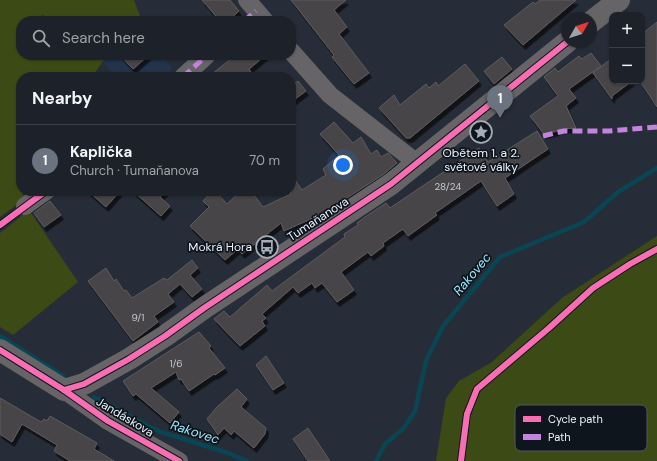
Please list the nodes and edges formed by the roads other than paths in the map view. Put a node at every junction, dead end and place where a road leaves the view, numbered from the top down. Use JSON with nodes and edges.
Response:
{"nodes":[{"id":1,"x":619,"y":0,"type":"edge"},
{"id":2,"x":597,"y":17,"type":"edge"},
{"id":3,"x":561,"y":47,"type":"edge"},
{"id":4,"x":296,"y":57,"type":"edge"},
{"id":5,"x":202,"y":60,"type":"edge"},
{"id":6,"x":188,"y":72,"type":"edge"},
{"id":7,"x":418,"y":163,"type":"junction"},
{"id":8,"x":39,"y":196,"type":"edge"},
{"id":9,"x":25,"y":206,"type":"dead end"},
{"id":10,"x":0,"y":350,"type":"edge"},
{"id":11,"x":64,"y":390,"type":"junction"},
{"id":12,"x":178,"y":461,"type":"edge"}],
"edges":[{"from":1,"to":2,"type":"street"},
{"from":3,"to":7,"type":"street","name":"Tumaňanova"},
{"from":4,"to":7,"type":"street"},
{"from":5,"to":6,"type":"street"},
{"from":7,"to":11,"type":"street","name":"Tumaňanova"},
{"from":8,"to":9,"type":"street"},
{"from":10,"to":11,"type":"street","name":"Jandáskova"},
{"from":11,"to":12,"type":"street","name":"Jandáskova"}]}
